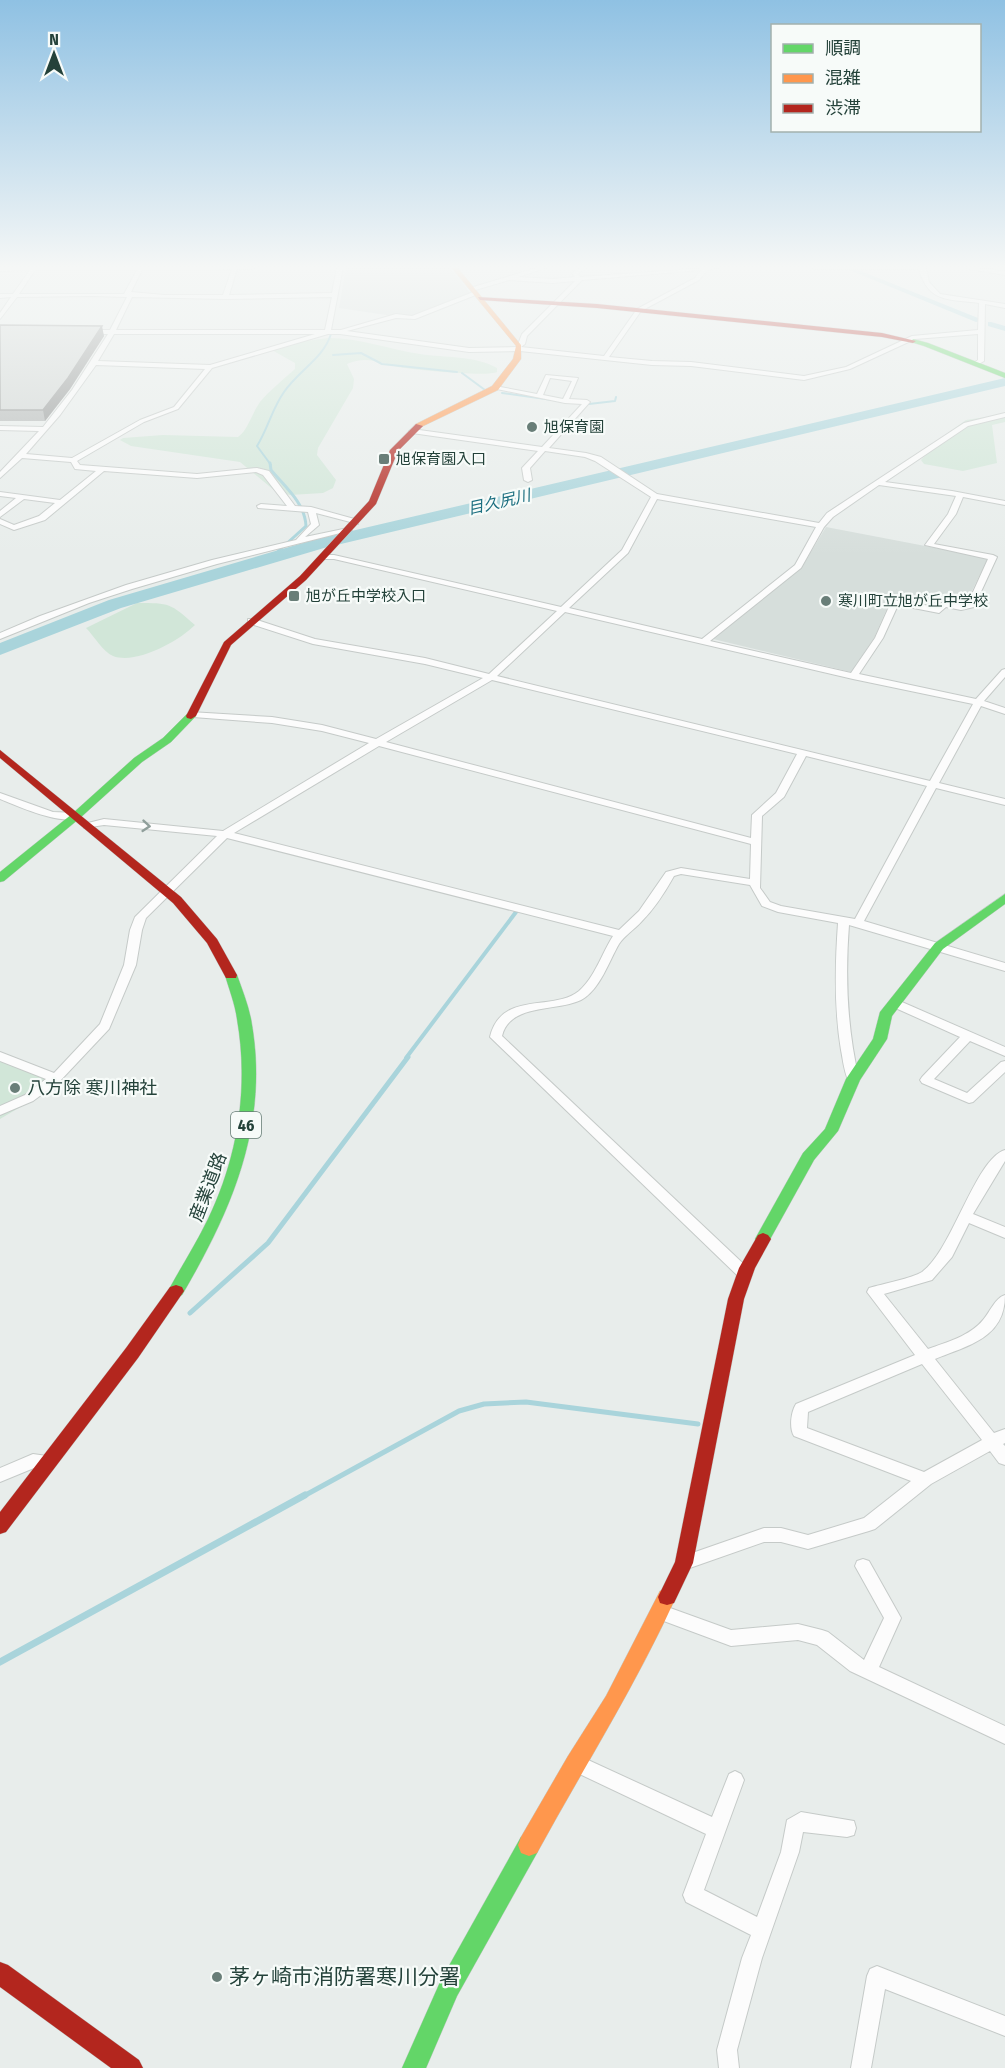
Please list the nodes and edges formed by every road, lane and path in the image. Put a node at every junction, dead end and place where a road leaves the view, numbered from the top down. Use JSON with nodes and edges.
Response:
{"nodes":[{"id":1,"x":95,"y":363,"type":"edge"},
{"id":2,"x":110,"y":364,"type":"edge"},
{"id":3,"x":222,"y":364,"type":"edge"},
{"id":4,"x":514,"y":364,"type":"edge"},
{"id":5,"x":660,"y":364,"type":"edge"},
{"id":6,"x":857,"y":364,"type":"edge"},
{"id":7,"x":976,"y":364,"type":"edge"},
{"id":8,"x":210,"y":367,"type":"junction"},
{"id":9,"x":1005,"y":376,"type":"edge"},
{"id":10,"x":495,"y":388,"type":"junction"},
{"id":11,"x":539,"y":396,"type":"junction"},
{"id":12,"x":566,"y":400,"type":"junction"},
{"id":13,"x":1005,"y":415,"type":"edge"},
{"id":14,"x":0,"y":428,"type":"edge"},
{"id":15,"x":44,"y":429,"type":"junction"},
{"id":16,"x":412,"y":431,"type":"junction"},
{"id":17,"x":543,"y":449,"type":"junction"},
{"id":18,"x":21,"y":456,"type":"junction"},
{"id":19,"x":73,"y":460,"type":"junction"},
{"id":20,"x":102,"y":469,"type":"junction"},
{"id":21,"x":0,"y":476,"type":"edge"},
{"id":22,"x":528,"y":480,"type":"dead end"},
{"id":23,"x":877,"y":483,"type":"junction"},
{"id":24,"x":0,"y":494,"type":"edge"},
{"id":25,"x":960,"y":495,"type":"junction"},
{"id":26,"x":655,"y":496,"type":"junction"},
{"id":27,"x":22,"y":497,"type":"junction"},
{"id":28,"x":62,"y":502,"type":"junction"},
{"id":29,"x":1005,"y":503,"type":"edge"},
{"id":30,"x":261,"y":506,"type":"dead end"},
{"id":31,"x":292,"y":507,"type":"junction"},
{"id":32,"x":311,"y":509,"type":"junction"},
{"id":33,"x":0,"y":515,"type":"edge"},
{"id":34,"x":0,"y":520,"type":"edge"},
{"id":35,"x":821,"y":526,"type":"junction"},
{"id":36,"x":350,"y":528,"type":"junction"},
{"id":37,"x":296,"y":542,"type":"junction"},
{"id":38,"x":326,"y":555,"type":"junction"},
{"id":39,"x":562,"y":609,"type":"junction"},
{"id":40,"x":251,"y":621,"type":"junction"},
{"id":41,"x":0,"y":636,"type":"edge"},
{"id":42,"x":704,"y":641,"type":"junction"},
{"id":43,"x":1005,"y":672,"type":"edge"},
{"id":44,"x":492,"y":676,"type":"junction"},
{"id":45,"x":853,"y":676,"type":"junction"},
{"id":46,"x":1000,"y":683,"type":"edge"},
{"id":47,"x":978,"y":702,"type":"junction"},
{"id":48,"x":1005,"y":711,"type":"edge"},
{"id":49,"x":194,"y":714,"type":"junction"},
{"id":50,"x":378,"y":744,"type":"junction"},
{"id":51,"x":0,"y":753,"type":"edge"},
{"id":52,"x":803,"y":753,"type":"junction"},
{"id":53,"x":935,"y":784,"type":"junction"},
{"id":54,"x":0,"y":796,"type":"edge"},
{"id":55,"x":1005,"y":802,"type":"edge"},
{"id":56,"x":76,"y":816,"type":"junction"},
{"id":57,"x":88,"y":826,"type":"junction"},
{"id":58,"x":225,"y":834,"type":"junction"},
{"id":59,"x":756,"y":842,"type":"junction"},
{"id":60,"x":0,"y":878,"type":"edge"},
{"id":61,"x":755,"y":883,"type":"junction"},
{"id":62,"x":168,"y":889,"type":"junction"},
{"id":63,"x":1005,"y":898,"type":"edge"},
{"id":64,"x":844,"y":921,"type":"junction"},
{"id":65,"x":858,"y":923,"type":"junction"},
{"id":66,"x":620,"y":934,"type":"junction"},
{"id":67,"x":939,"y":946,"type":"junction"},
{"id":68,"x":1005,"y":967,"type":"edge"},
{"id":69,"x":895,"y":1003,"type":"junction"},
{"id":70,"x":968,"y":1036,"type":"junction"},
{"id":71,"x":1005,"y":1052,"type":"edge"},
{"id":72,"x":0,"y":1056,"type":"edge"},
{"id":73,"x":1005,"y":1065,"type":"edge"},
{"id":74,"x":56,"y":1078,"type":"junction"},
{"id":75,"x":853,"y":1079,"type":"junction"},
{"id":76,"x":0,"y":1111,"type":"edge"},
{"id":77,"x":1005,"y":1155,"type":"edge"},
{"id":78,"x":965,"y":1216,"type":"junction"},
{"id":79,"x":1005,"y":1233,"type":"edge"},
{"id":80,"x":745,"y":1274,"type":"junction"},
{"id":81,"x":1005,"y":1300,"type":"edge"},
{"id":82,"x":925,"y":1358,"type":"junction"},
{"id":83,"x":998,"y":1438,"type":"edge"},
{"id":84,"x":1005,"y":1458,"type":"edge"},
{"id":85,"x":48,"y":1462,"type":"junction"},
{"id":86,"x":0,"y":1475,"type":"edge"},
{"id":87,"x":925,"y":1479,"type":"junction"},
{"id":88,"x":0,"y":1526,"type":"edge"},
{"id":89,"x":684,"y":1563,"type":"junction"},
{"id":90,"x":864,"y":1566,"type":"dead end"},
{"id":91,"x":659,"y":1612,"type":"junction"},
{"id":92,"x":868,"y":1671,"type":"junction"},
{"id":93,"x":1005,"y":1735,"type":"edge"},
{"id":94,"x":575,"y":1763,"type":"junction"},
{"id":95,"x":735,"y":1780,"type":"dead end"},
{"id":96,"x":847,"y":1828,"type":"dead end"},
{"id":97,"x":717,"y":1829,"type":"junction"},
{"id":98,"x":762,"y":1930,"type":"junction"},
{"id":99,"x":0,"y":1973,"type":"edge"},
{"id":100,"x":1005,"y":2026,"type":"edge"},
{"id":101,"x":131,"y":2068,"type":"edge"},
{"id":102,"x":414,"y":2068,"type":"edge"},
{"id":103,"x":729,"y":2068,"type":"edge"},
{"id":104,"x":861,"y":2068,"type":"edge"}],
"edges":[{"from":1,"to":15,"type":"street"},
{"from":2,"to":8,"type":"street"},
{"from":3,"to":8,"type":"street"},
{"from":4,"to":10,"type":"street"},
{"from":5,"to":6,"type":"street"},
{"from":7,"to":9,"type":"street"},
{"from":8,"to":19,"type":"street"},
{"from":10,"to":11,"type":"street"},
{"from":10,"to":16,"type":"street"},
{"from":11,"to":12,"type":"street"},
{"from":11,"to":12,"type":"street"},
{"from":12,"to":17,"type":"street"},
{"from":13,"to":23,"type":"street"},
{"from":14,"to":15,"type":"street"},
{"from":15,"to":18,"type":"street"},
{"from":16,"to":17,"type":"street"},
{"from":16,"to":36,"type":"street"},
{"from":17,"to":22,"type":"street"},
{"from":17,"to":26,"type":"street"},
{"from":18,"to":19,"type":"street"},
{"from":18,"to":21,"type":"street"},
{"from":19,"to":20,"type":"street"},
{"from":20,"to":28,"type":"street"},
{"from":20,"to":31,"type":"street"},
{"from":23,"to":25,"type":"street"},
{"from":23,"to":35,"type":"street"},
{"from":24,"to":27,"type":"street"},
{"from":25,"to":29,"type":"street"},
{"from":25,"to":45,"type":"street"},
{"from":26,"to":35,"type":"street"},
{"from":26,"to":39,"type":"street"},
{"from":27,"to":28,"type":"street"},
{"from":27,"to":33,"type":"street"},
{"from":28,"to":34,"type":"street"},
{"from":30,"to":31,"type":"street"},
{"from":31,"to":32,"type":"street"},
{"from":32,"to":36,"type":"street"},
{"from":32,"to":37,"type":"street"},
{"from":35,"to":42,"type":"street"},
{"from":36,"to":37,"type":"street"},
{"from":36,"to":38,"type":"street"},
{"from":37,"to":41,"type":"street"},
{"from":38,"to":39,"type":"street"},
{"from":38,"to":40,"type":"street"},
{"from":39,"to":42,"type":"street"},
{"from":39,"to":44,"type":"street"},
{"from":40,"to":44,"type":"street"},
{"from":40,"to":49,"type":"street"},
{"from":42,"to":45,"type":"street"},
{"from":43,"to":46,"type":"street"},
{"from":44,"to":50,"type":"street"},
{"from":44,"to":52,"type":"street"},
{"from":45,"to":47,"type":"street"},
{"from":46,"to":47,"type":"street"},
{"from":47,"to":48,"type":"street"},
{"from":47,"to":53,"type":"street"},
{"from":49,"to":50,"type":"street"},
{"from":49,"to":56,"type":"street"},
{"from":50,"to":58,"type":"street"},
{"from":50,"to":59,"type":"street"},
{"from":51,"to":56,"type":"street","name":"産業道路","number":"46"},
{"from":52,"to":53,"type":"street"},
{"from":52,"to":59,"type":"street"},
{"from":53,"to":55,"type":"street"},
{"from":53,"to":65,"type":"street"},
{"from":54,"to":56,"type":"street"},
{"from":56,"to":57,"type":"street","name":"産業道路","number":"46"},
{"from":56,"to":60,"type":"street"},
{"from":57,"to":58,"type":"street","one_way":true},
{"from":57,"to":62,"type":"street","name":"産業道路","number":"46"},
{"from":58,"to":62,"type":"street"},
{"from":58,"to":66,"type":"street"},
{"from":59,"to":61,"type":"street"},
{"from":61,"to":64,"type":"street"},
{"from":61,"to":66,"type":"street"},
{"from":62,"to":74,"type":"street"},
{"from":62,"to":85,"type":"street","name":"産業道路","number":"46"},
{"from":63,"to":67,"type":"street"},
{"from":64,"to":65,"type":"street"},
{"from":64,"to":75,"type":"street"},
{"from":65,"to":67,"type":"street"},
{"from":66,"to":80,"type":"street"},
{"from":67,"to":68,"type":"street"},
{"from":67,"to":69,"type":"street"},
{"from":69,"to":70,"type":"street"},
{"from":69,"to":75,"type":"street"},
{"from":70,"to":71,"type":"street"},
{"from":70,"to":73,"type":"street"},
{"from":72,"to":74,"type":"street"},
{"from":74,"to":76,"type":"street"},
{"from":75,"to":80,"type":"street"},
{"from":77,"to":78,"type":"street"},
{"from":78,"to":79,"type":"street"},
{"from":78,"to":82,"type":"street"},
{"from":80,"to":89,"type":"street"},
{"from":81,"to":82,"type":"street"},
{"from":82,"to":83,"type":"street"},
{"from":82,"to":87,"type":"street"},
{"from":83,"to":84,"type":"street"},
{"from":83,"to":87,"type":"street"},
{"from":85,"to":86,"type":"street"},
{"from":85,"to":88,"type":"street","name":"産業道路","number":"46"},
{"from":87,"to":89,"type":"street"},
{"from":89,"to":91,"type":"street"},
{"from":90,"to":92,"type":"street"},
{"from":91,"to":92,"type":"street"},
{"from":91,"to":94,"type":"street"},
{"from":92,"to":93,"type":"street"},
{"from":94,"to":97,"type":"street"},
{"from":94,"to":102,"type":"street"},
{"from":95,"to":97,"type":"street"},
{"from":96,"to":98,"type":"street"},
{"from":97,"to":98,"type":"street"},
{"from":98,"to":103,"type":"street"},
{"from":99,"to":101,"type":"street"},
{"from":100,"to":104,"type":"street"}]}
